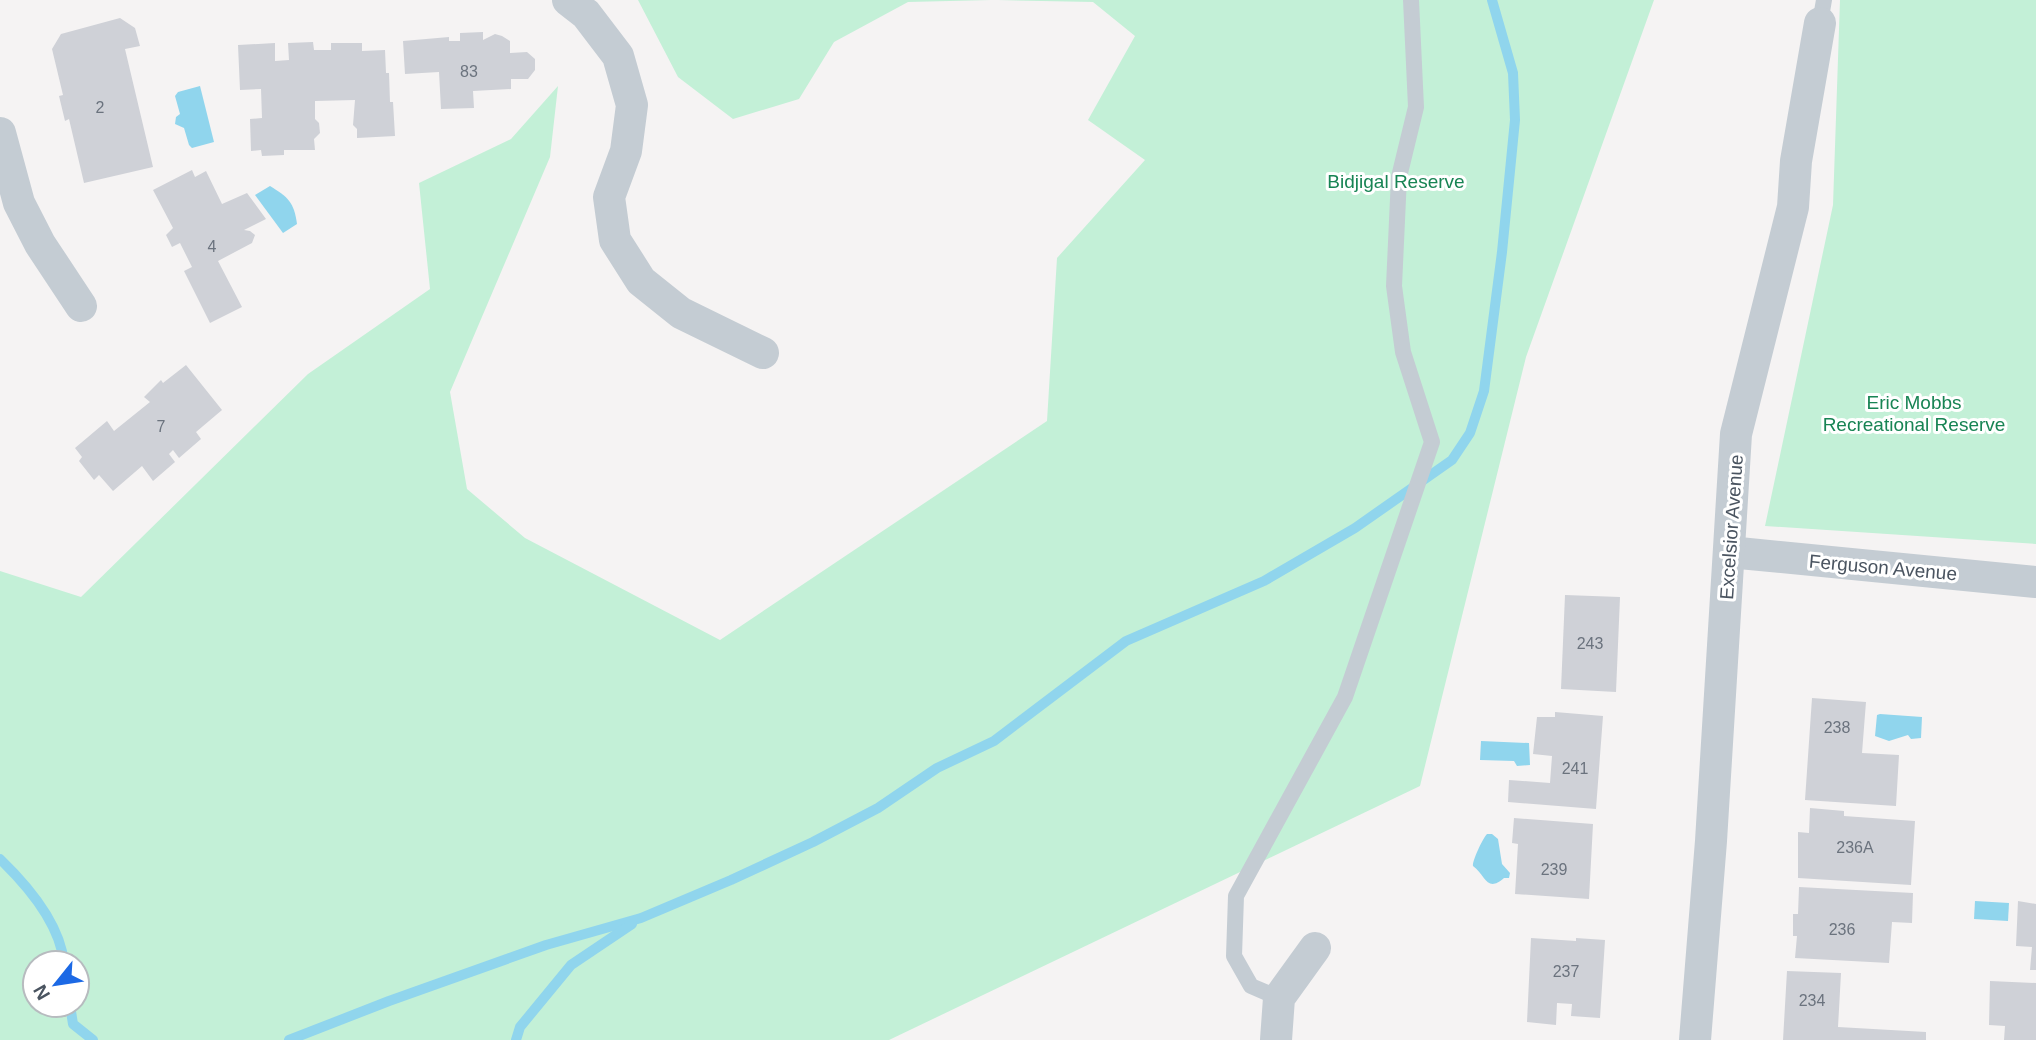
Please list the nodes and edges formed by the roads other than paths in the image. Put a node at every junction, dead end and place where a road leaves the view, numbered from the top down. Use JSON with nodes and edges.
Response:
{"nodes":[{"id":1,"x":568,"y":0,"type":"edge"},
{"id":2,"x":1411,"y":0,"type":"edge"},
{"id":3,"x":1822,"y":11,"type":"edge"},
{"id":4,"x":0,"y":133,"type":"edge"},
{"id":5,"x":81,"y":306,"type":"dead end"},
{"id":6,"x":763,"y":353,"type":"dead end"},
{"id":7,"x":1729,"y":552,"type":"junction"},
{"id":8,"x":2036,"y":582,"type":"edge"},
{"id":9,"x":1315,"y":948,"type":"dead end"},
{"id":10,"x":1279,"y":998,"type":"junction"},
{"id":11,"x":1276,"y":1040,"type":"edge"},
{"id":12,"x":1695,"y":1040,"type":"edge"}],
"edges":[{"from":1,"to":6,"type":"street"},
{"from":2,"to":10,"type":"lane"},
{"from":3,"to":7,"type":"street","name":"Excelsior Avenue"},
{"from":4,"to":5,"type":"street"},
{"from":7,"to":8,"type":"street","name":"Ferguson Avenue"},
{"from":7,"to":12,"type":"street","name":"Excelsior Avenue"},
{"from":9,"to":10,"type":"street"},
{"from":10,"to":11,"type":"street"}]}
